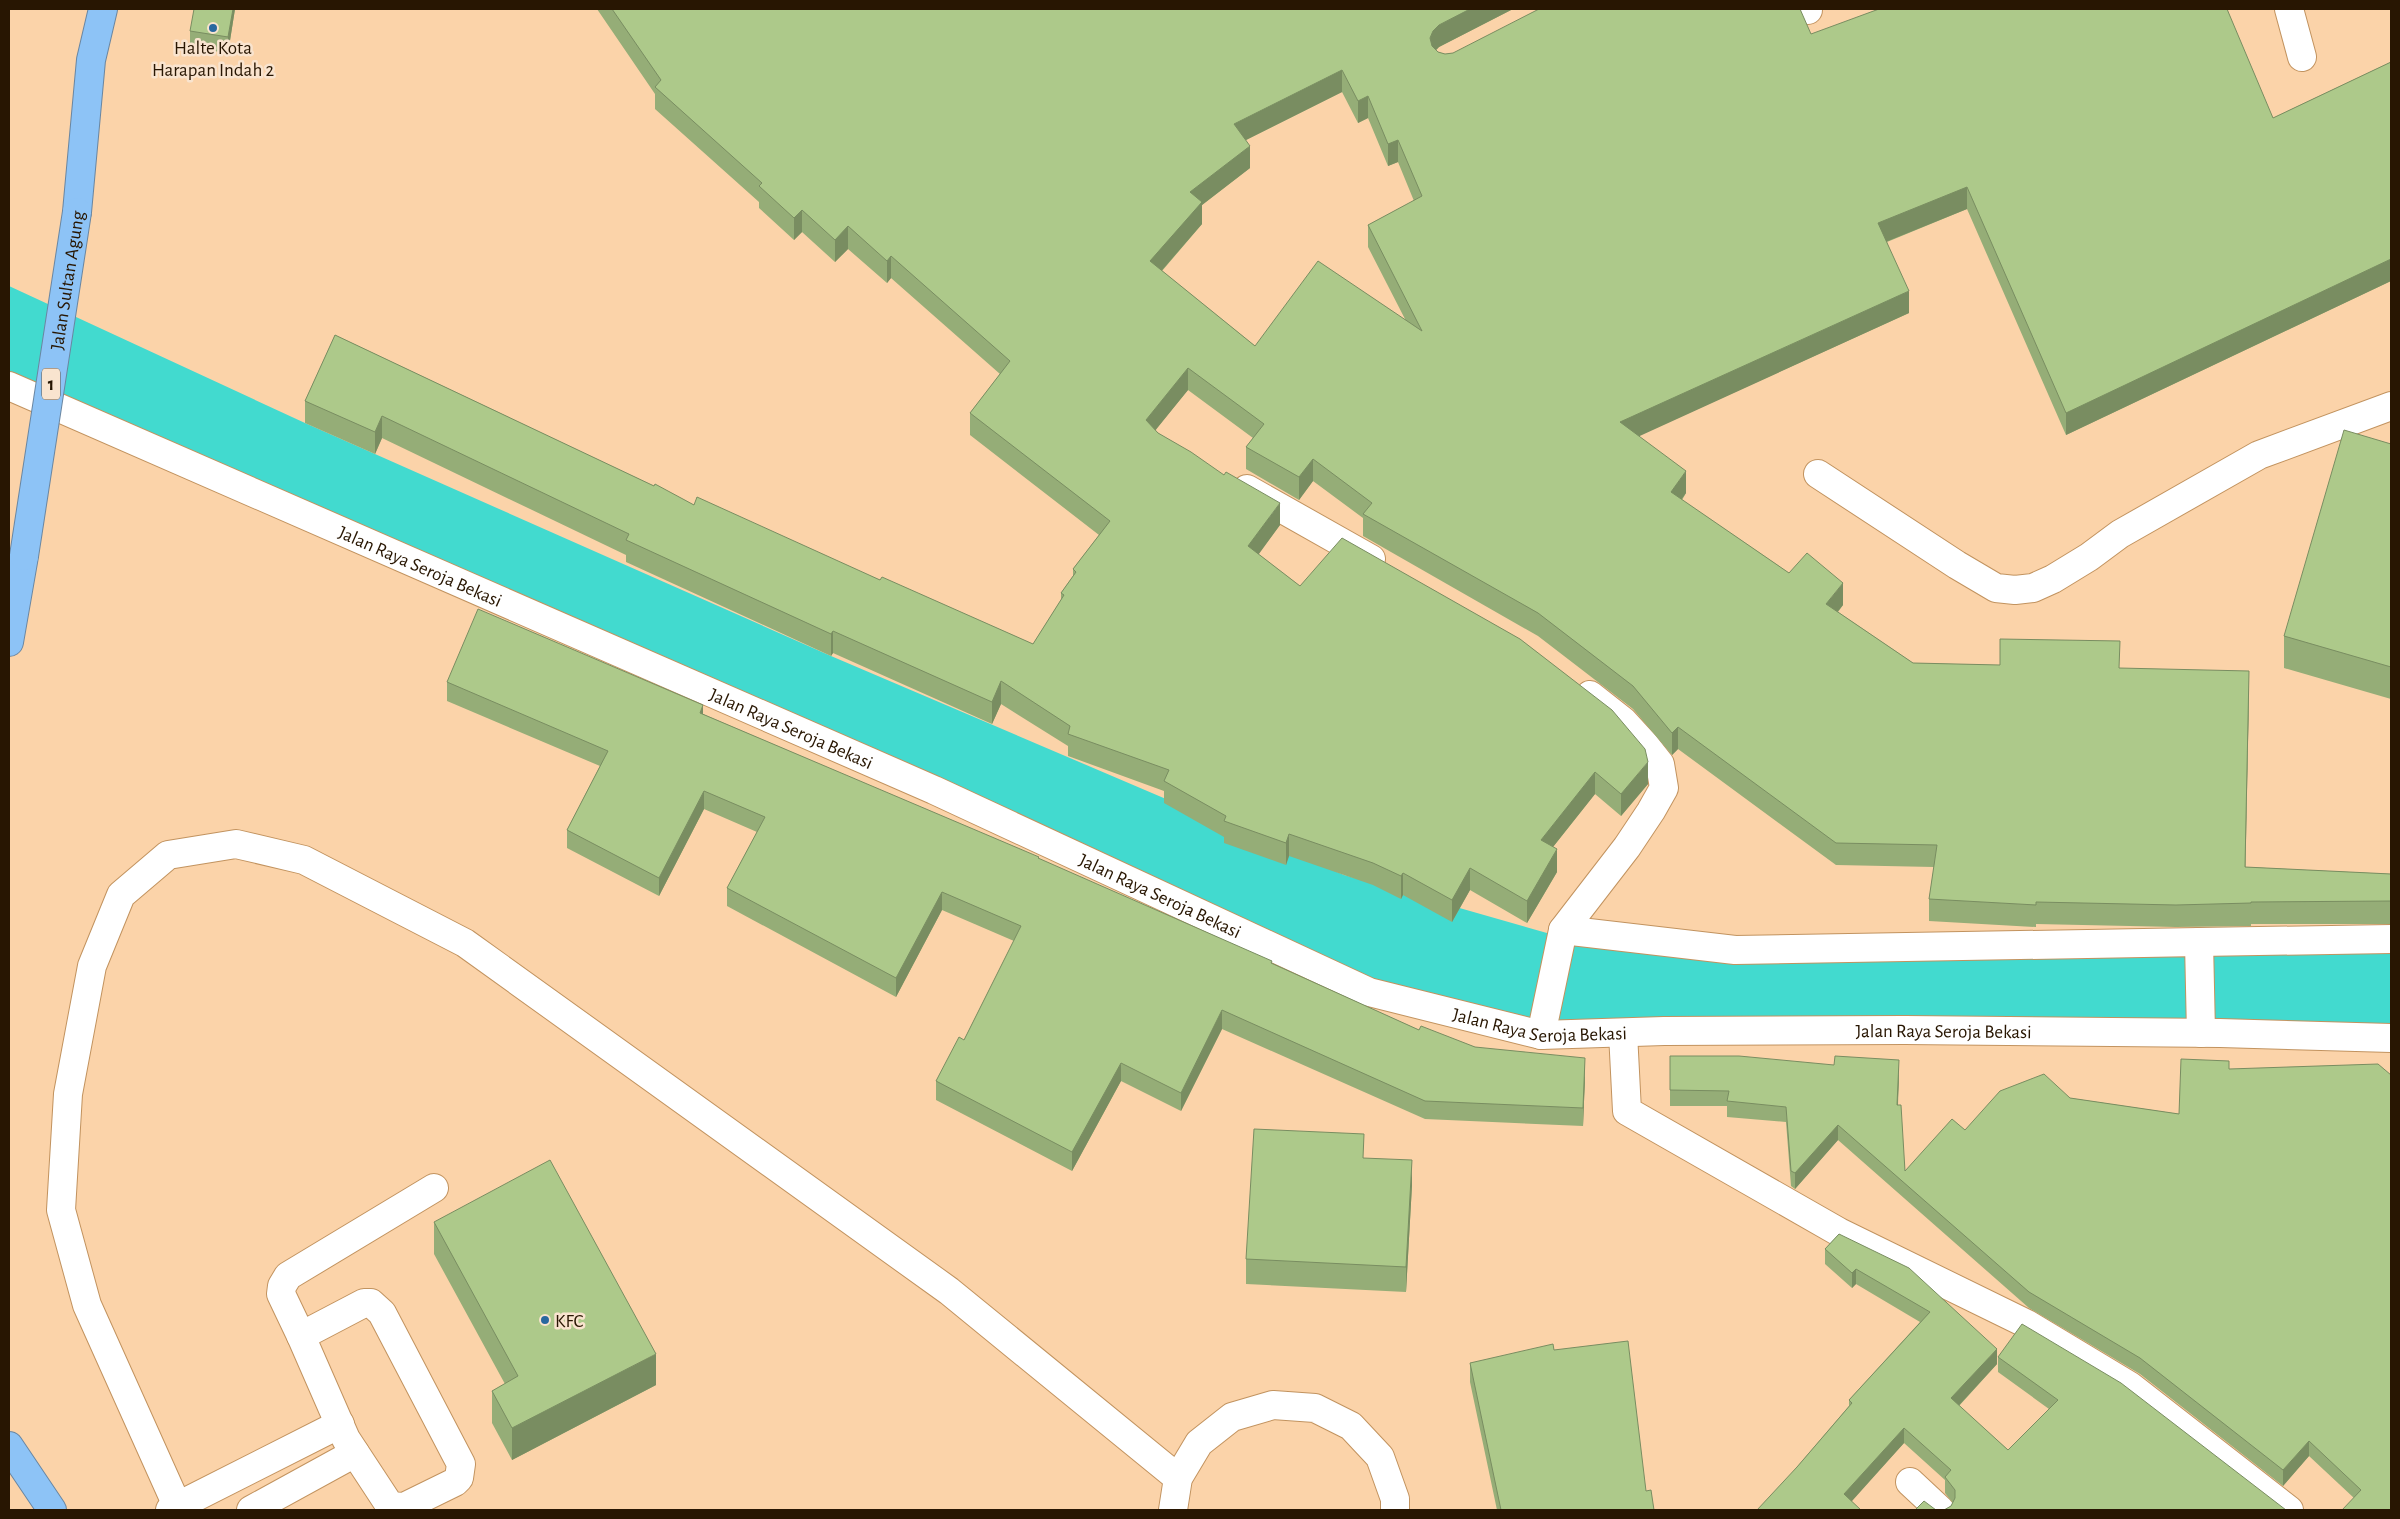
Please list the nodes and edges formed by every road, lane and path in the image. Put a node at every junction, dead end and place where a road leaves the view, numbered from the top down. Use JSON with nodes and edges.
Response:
{"nodes":[{"id":1,"x":103,"y":9,"type":"edge"},
{"id":2,"x":2289,"y":9,"type":"edge"},
{"id":3,"x":2302,"y":57,"type":"dead end"},
{"id":4,"x":9,"y":386,"type":"edge"},
{"id":5,"x":2391,"y":406,"type":"edge"},
{"id":6,"x":1818,"y":474,"type":"dead end"},
{"id":7,"x":1229,"y":478,"type":"edge"},
{"id":8,"x":1395,"y":572,"type":"edge"},
{"id":9,"x":9,"y":642,"type":"edge"},
{"id":10,"x":1568,"y":678,"type":"edge"},
{"id":11,"x":1562,"y":933,"type":"junction"},
{"id":12,"x":2391,"y":939,"type":"edge"},
{"id":13,"x":2200,"y":949,"type":"junction"},
{"id":14,"x":2201,"y":1026,"type":"junction"},
{"id":15,"x":1622,"y":1033,"type":"junction"},
{"id":16,"x":1541,"y":1035,"type":"junction"},
{"id":17,"x":2391,"y":1038,"type":"edge"},
{"id":18,"x":434,"y":1188,"type":"dead end"},
{"id":19,"x":301,"y":1336,"type":"junction"},
{"id":20,"x":340,"y":1424,"type":"junction"},
{"id":21,"x":9,"y":1446,"type":"edge"},
{"id":22,"x":355,"y":1453,"type":"junction"},
{"id":23,"x":1178,"y":1478,"type":"junction"},
{"id":24,"x":1910,"y":1482,"type":"dead end"},
{"id":25,"x":175,"y":1509,"type":"edge"},
{"id":26,"x":52,"y":1510,"type":"edge"},
{"id":27,"x":251,"y":1510,"type":"edge"},
{"id":28,"x":1173,"y":1510,"type":"edge"},
{"id":29,"x":1395,"y":1510,"type":"edge"},
{"id":30,"x":1940,"y":1510,"type":"edge"},
{"id":31,"x":2289,"y":1510,"type":"edge"}],
"edges":[{"from":1,"to":9,"type":"highway","name":"Jalan Sultan Agung","number":"1","bridge":true},
{"from":2,"to":3,"type":"street"},
{"from":4,"to":16,"type":"street","name":"Jalan Raya Seroja Bekasi"},
{"from":5,"to":6,"type":"street"},
{"from":7,"to":8,"type":"street"},
{"from":10,"to":11,"type":"street"},
{"from":11,"to":13,"type":"street"},
{"from":11,"to":16,"type":"street"},
{"from":12,"to":13,"type":"street"},
{"from":13,"to":14,"type":"street"},
{"from":14,"to":15,"type":"street","name":"Jalan Raya Seroja Bekasi"},
{"from":14,"to":17,"type":"street","name":"Jalan Raya Seroja Bekasi"},
{"from":15,"to":16,"type":"street","name":"Jalan Raya Seroja Bekasi"},
{"from":15,"to":31,"type":"street"},
{"from":18,"to":19,"type":"street"},
{"from":19,"to":20,"type":"street"},
{"from":19,"to":22,"type":"street"},
{"from":20,"to":22,"type":"street"},
{"from":20,"to":25,"type":"street"},
{"from":21,"to":26,"type":"highway"},
{"from":22,"to":27,"type":"street"},
{"from":23,"to":25,"type":"street"},
{"from":23,"to":28,"type":"street"},
{"from":23,"to":29,"type":"street"},
{"from":24,"to":30,"type":"street"}]}
